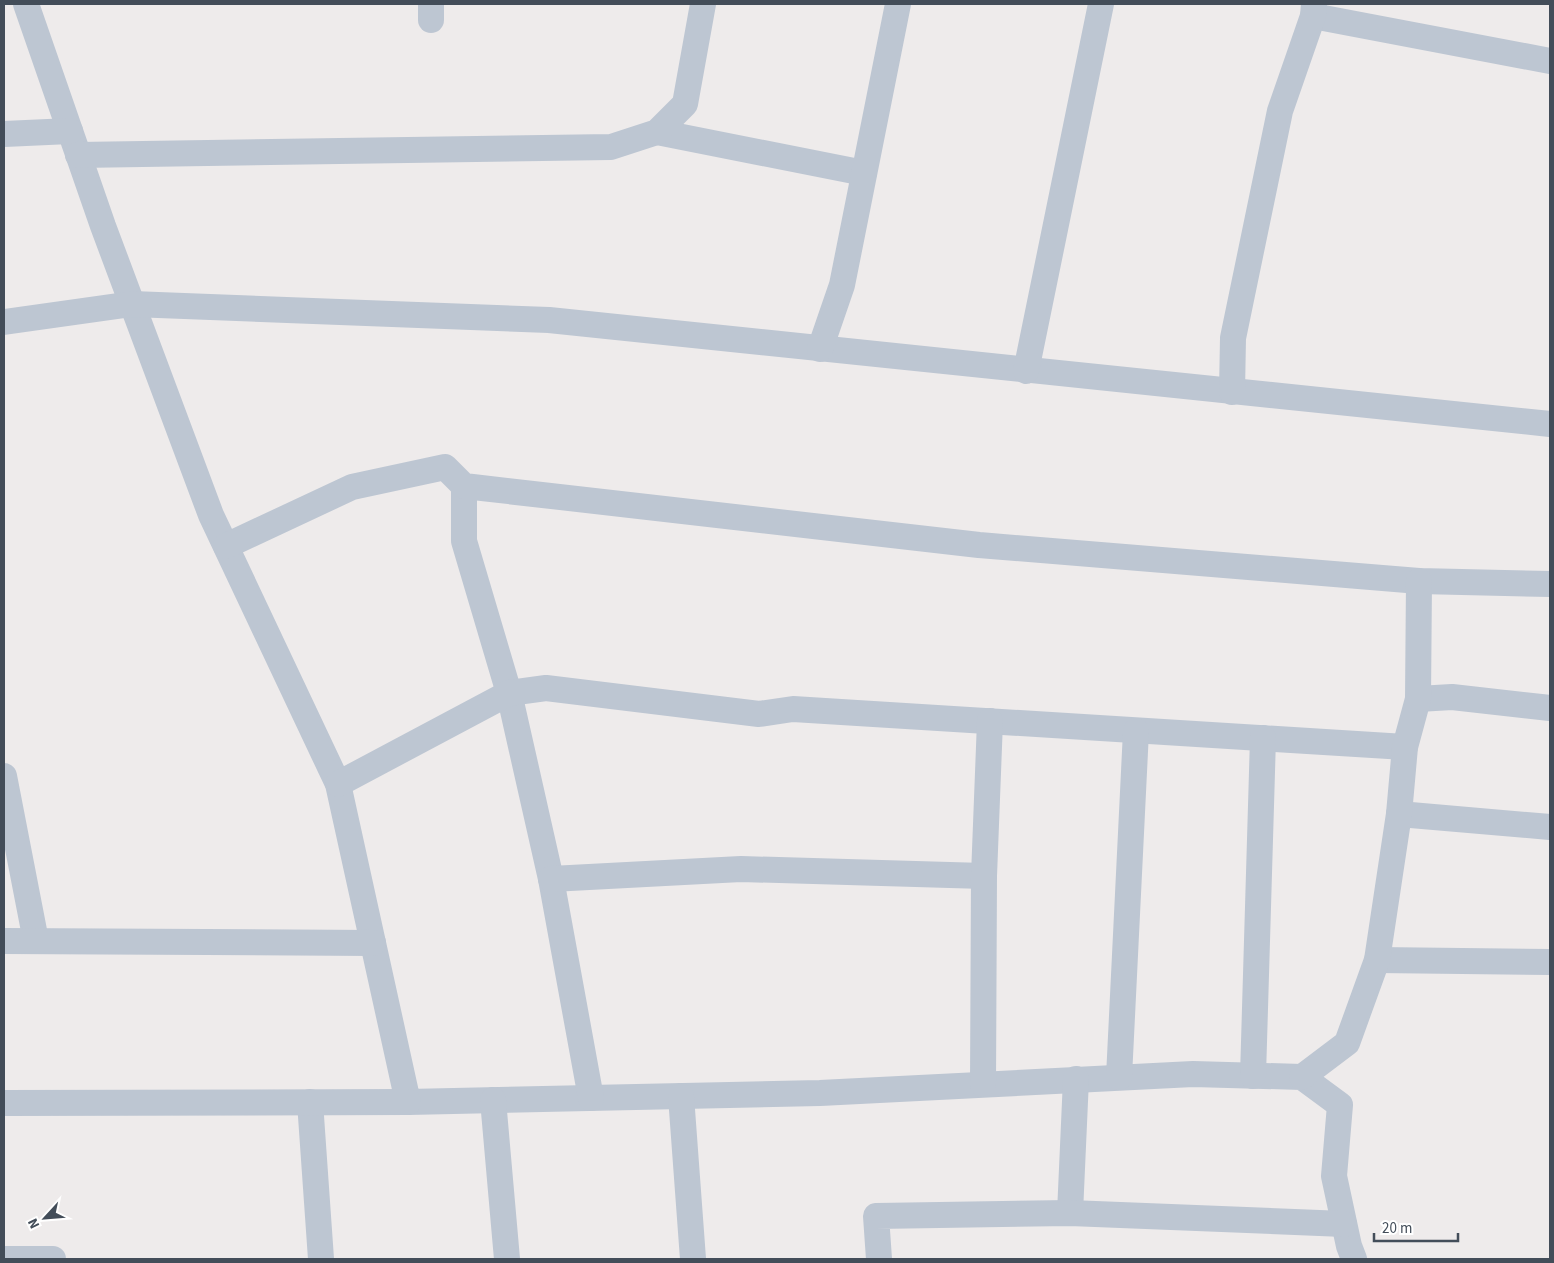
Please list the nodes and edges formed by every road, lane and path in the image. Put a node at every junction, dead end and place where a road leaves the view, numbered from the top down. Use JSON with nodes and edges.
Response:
{"nodes":[{"id":1,"x":26,"y":4,"type":"edge"},
{"id":2,"x":703,"y":4,"type":"edge"},
{"id":3,"x":898,"y":4,"type":"edge"},
{"id":4,"x":1101,"y":4,"type":"edge"},
{"id":5,"x":1314,"y":10,"type":"edge"},
{"id":6,"x":1550,"y":61,"type":"edge"},
{"id":7,"x":657,"y":132,"type":"junction"},
{"id":8,"x":4,"y":134,"type":"edge"},
{"id":9,"x":74,"y":143,"type":"junction"},
{"id":10,"x":864,"y":173,"type":"junction"},
{"id":11,"x":132,"y":304,"type":"junction"},
{"id":12,"x":4,"y":322,"type":"edge"},
{"id":13,"x":820,"y":349,"type":"junction"},
{"id":14,"x":1026,"y":371,"type":"junction"},
{"id":15,"x":1232,"y":392,"type":"junction"},
{"id":16,"x":1550,"y":424,"type":"edge"},
{"id":17,"x":464,"y":486,"type":"junction"},
{"id":18,"x":226,"y":546,"type":"junction"},
{"id":19,"x":1419,"y":580,"type":"junction"},
{"id":20,"x":1550,"y":584,"type":"edge"},
{"id":21,"x":509,"y":693,"type":"junction"},
{"id":22,"x":1418,"y":699,"type":"junction"},
{"id":23,"x":1550,"y":708,"type":"edge"},
{"id":24,"x":990,"y":721,"type":"junction"},
{"id":25,"x":1136,"y":731,"type":"junction"},
{"id":26,"x":1264,"y":738,"type":"junction"},
{"id":27,"x":1405,"y":747,"type":"junction"},
{"id":28,"x":4,"y":776,"type":"edge"},
{"id":29,"x":338,"y":784,"type":"junction"},
{"id":30,"x":1399,"y":814,"type":"junction"},
{"id":31,"x":1550,"y":827,"type":"edge"},
{"id":32,"x":984,"y":876,"type":"junction"},
{"id":33,"x":551,"y":879,"type":"junction"},
{"id":34,"x":4,"y":941,"type":"edge"},
{"id":35,"x":36,"y":941,"type":"junction"},
{"id":36,"x":373,"y":943,"type":"junction"},
{"id":37,"x":1377,"y":960,"type":"junction"},
{"id":38,"x":1550,"y":962,"type":"edge"},
{"id":39,"x":1253,"y":1076,"type":"junction"},
{"id":40,"x":1119,"y":1077,"type":"junction"},
{"id":41,"x":1302,"y":1077,"type":"junction"},
{"id":42,"x":1076,"y":1079,"type":"junction"},
{"id":43,"x":983,"y":1084,"type":"junction"},
{"id":44,"x":681,"y":1096,"type":"junction"},
{"id":45,"x":591,"y":1098,"type":"junction"},
{"id":46,"x":493,"y":1100,"type":"junction"},
{"id":47,"x":310,"y":1102,"type":"junction"},
{"id":48,"x":408,"y":1102,"type":"junction"},
{"id":49,"x":4,"y":1103,"type":"edge"},
{"id":50,"x":1070,"y":1213,"type":"junction"},
{"id":51,"x":1344,"y":1224,"type":"junction"},
{"id":52,"x":4,"y":1259,"type":"edge"},
{"id":53,"x":53,"y":1259,"type":"edge"},
{"id":54,"x":321,"y":1259,"type":"edge"},
{"id":55,"x":507,"y":1259,"type":"edge"},
{"id":56,"x":693,"y":1259,"type":"edge"},
{"id":57,"x":879,"y":1259,"type":"edge"},
{"id":58,"x":1354,"y":1259,"type":"edge"}],
"edges":[{"from":1,"to":9,"type":"street"},
{"from":2,"to":7,"type":"street"},
{"from":3,"to":10,"type":"street"},
{"from":4,"to":14,"type":"street"},
{"from":5,"to":6,"type":"street"},
{"from":5,"to":15,"type":"street"},
{"from":7,"to":9,"type":"street"},
{"from":7,"to":10,"type":"street"},
{"from":8,"to":9,"type":"street"},
{"from":9,"to":11,"type":"street"},
{"from":10,"to":13,"type":"street"},
{"from":11,"to":12,"type":"street"},
{"from":11,"to":13,"type":"street"},
{"from":11,"to":18,"type":"street"},
{"from":13,"to":14,"type":"street"},
{"from":14,"to":15,"type":"street"},
{"from":15,"to":16,"type":"street"},
{"from":17,"to":18,"type":"street"},
{"from":17,"to":19,"type":"street"},
{"from":17,"to":21,"type":"street"},
{"from":18,"to":29,"type":"street"},
{"from":19,"to":20,"type":"street"},
{"from":19,"to":22,"type":"street"},
{"from":21,"to":24,"type":"street"},
{"from":21,"to":29,"type":"street"},
{"from":21,"to":33,"type":"street"},
{"from":22,"to":23,"type":"street"},
{"from":22,"to":27,"type":"street"},
{"from":24,"to":25,"type":"street"},
{"from":24,"to":32,"type":"street"},
{"from":25,"to":26,"type":"street"},
{"from":25,"to":40,"type":"street"},
{"from":26,"to":27,"type":"street"},
{"from":26,"to":39,"type":"street"},
{"from":27,"to":30,"type":"street"},
{"from":28,"to":35,"type":"street"},
{"from":29,"to":36,"type":"street"},
{"from":30,"to":31,"type":"street"},
{"from":30,"to":37,"type":"street"},
{"from":32,"to":33,"type":"street"},
{"from":32,"to":43,"type":"street"},
{"from":33,"to":45,"type":"street"},
{"from":34,"to":35,"type":"street"},
{"from":35,"to":36,"type":"street"},
{"from":36,"to":48,"type":"street"},
{"from":37,"to":38,"type":"street"},
{"from":37,"to":41,"type":"street"},
{"from":39,"to":40,"type":"street"},
{"from":39,"to":41,"type":"street"},
{"from":40,"to":42,"type":"street"},
{"from":41,"to":51,"type":"street"},
{"from":42,"to":43,"type":"street"},
{"from":42,"to":50,"type":"street"},
{"from":43,"to":44,"type":"street"},
{"from":44,"to":45,"type":"street"},
{"from":44,"to":56,"type":"street"},
{"from":45,"to":46,"type":"street"},
{"from":46,"to":48,"type":"street"},
{"from":46,"to":55,"type":"street"},
{"from":47,"to":48,"type":"street"},
{"from":47,"to":49,"type":"street"},
{"from":47,"to":54,"type":"street"},
{"from":50,"to":51,"type":"street"},
{"from":50,"to":57,"type":"street"},
{"from":51,"to":58,"type":"street"},
{"from":52,"to":53,"type":"street"}]}
